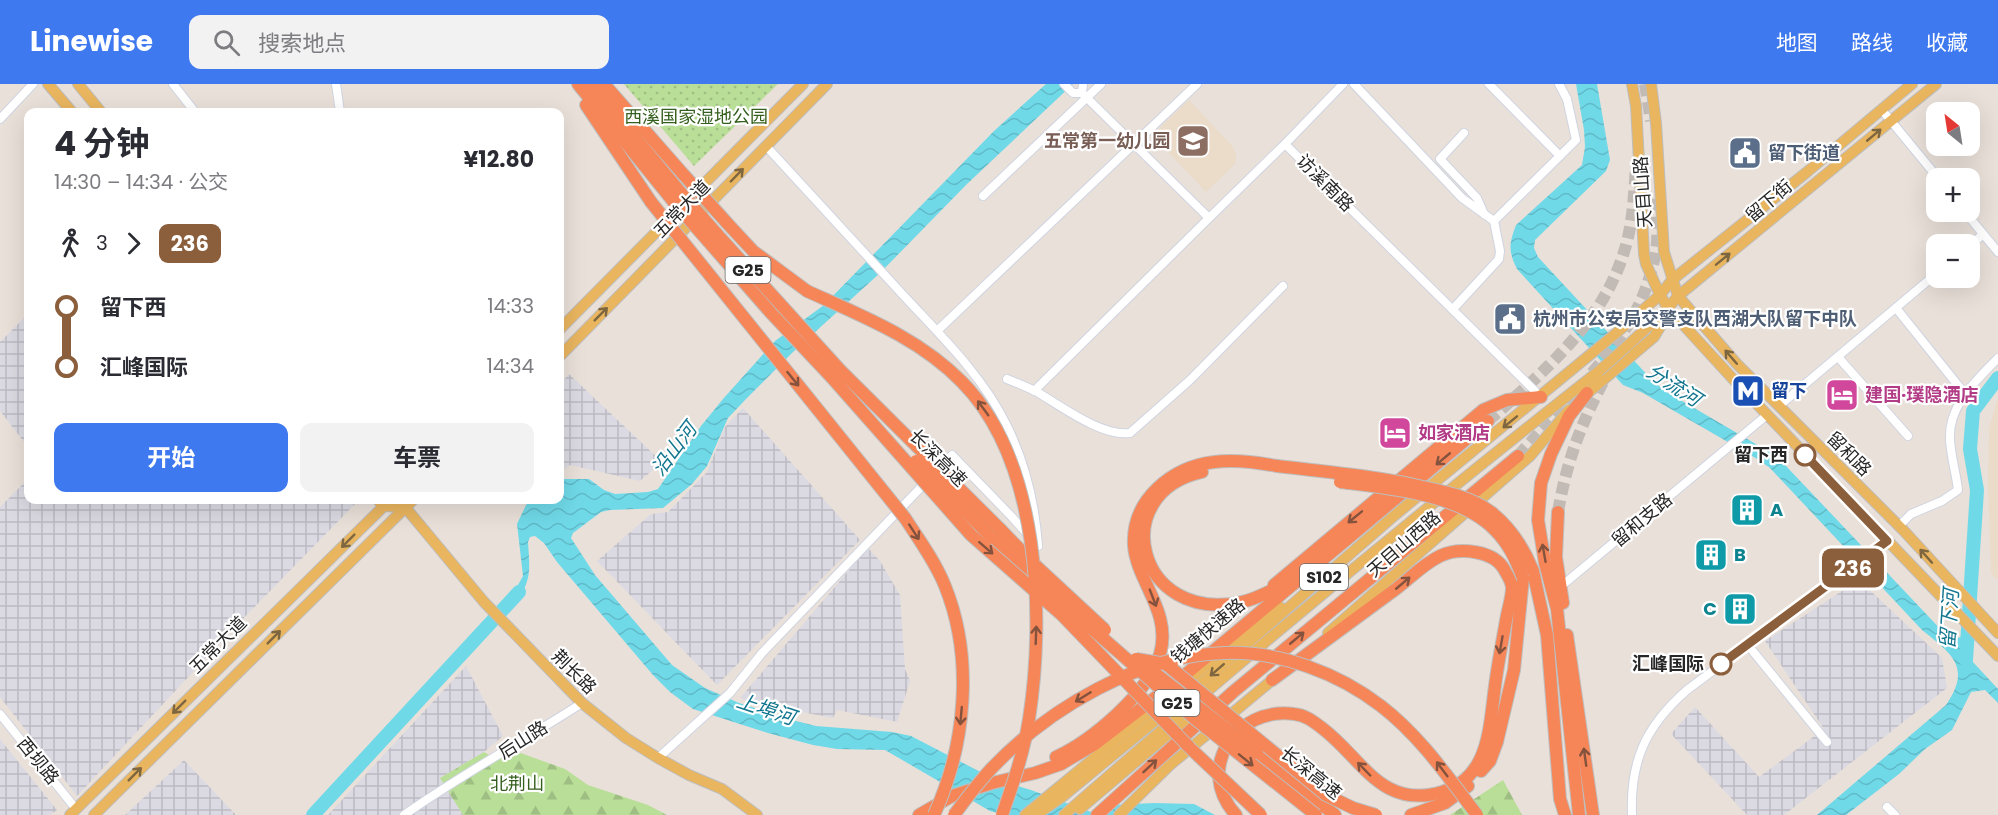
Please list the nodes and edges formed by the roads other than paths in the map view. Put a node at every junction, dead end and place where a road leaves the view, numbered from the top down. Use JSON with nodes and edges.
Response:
{"nodes":[{"id":1,"x":33,"y":84,"type":"edge"},
{"id":2,"x":48,"y":84,"type":"edge"},
{"id":3,"x":78,"y":84,"type":"edge"},
{"id":4,"x":173,"y":84,"type":"edge"},
{"id":5,"x":336,"y":84,"type":"edge"},
{"id":6,"x":572,"y":84,"type":"edge"},
{"id":7,"x":578,"y":84,"type":"edge"},
{"id":8,"x":591,"y":84,"type":"edge"},
{"id":9,"x":604,"y":84,"type":"edge"},
{"id":10,"x":803,"y":84,"type":"edge"},
{"id":11,"x":827,"y":84,"type":"edge"},
{"id":12,"x":1064,"y":84,"type":"edge"},
{"id":13,"x":1101,"y":84,"type":"edge"},
{"id":14,"x":1197,"y":84,"type":"edge"},
{"id":15,"x":1343,"y":84,"type":"edge"},
{"id":16,"x":1354,"y":84,"type":"edge"},
{"id":17,"x":1489,"y":84,"type":"edge"},
{"id":18,"x":1559,"y":84,"type":"edge"},
{"id":19,"x":1632,"y":84,"type":"edge"},
{"id":20,"x":1651,"y":84,"type":"edge"},
{"id":21,"x":1912,"y":84,"type":"edge"},
{"id":22,"x":1936,"y":84,"type":"edge"},
{"id":23,"x":1081,"y":92,"type":"edge"},
{"id":24,"x":69,"y":108,"type":"edge"},
{"id":25,"x":98,"y":108,"type":"edge"},
{"id":26,"x":192,"y":108,"type":"edge"},
{"id":27,"x":339,"y":108,"type":"edge"},
{"id":28,"x":1882,"y":110,"type":"junction"},
{"id":29,"x":0,"y":119,"type":"edge"},
{"id":30,"x":1891,"y":121,"type":"junction"},
{"id":31,"x":1464,"y":134,"type":"dead end"},
{"id":32,"x":1285,"y":144,"type":"junction"},
{"id":33,"x":1134,"y":145,"type":"junction"},
{"id":34,"x":766,"y":146,"type":"junction"},
{"id":35,"x":1560,"y":156,"type":"junction"},
{"id":36,"x":1930,"y":168,"type":"edge"},
{"id":37,"x":983,"y":196,"type":"dead end"},
{"id":38,"x":677,"y":197,"type":"junction"},
{"id":39,"x":1485,"y":214,"type":"junction"},
{"id":40,"x":1209,"y":218,"type":"junction"},
{"id":41,"x":1494,"y":221,"type":"junction"},
{"id":42,"x":1973,"y":222,"type":"edge"},
{"id":43,"x":1983,"y":234,"type":"junction"},
{"id":44,"x":1980,"y":237,"type":"edge"},
{"id":45,"x":1998,"y":252,"type":"edge"},
{"id":46,"x":1672,"y":280,"type":"junction"},
{"id":47,"x":1926,"y":282,"type":"edge"},
{"id":48,"x":1283,"y":286,"type":"dead end"},
{"id":49,"x":1660,"y":295,"type":"junction"},
{"id":50,"x":1678,"y":296,"type":"junction"},
{"id":51,"x":1668,"y":308,"type":"junction"},
{"id":52,"x":1896,"y":308,"type":"junction"},
{"id":53,"x":1453,"y":309,"type":"junction"},
{"id":54,"x":564,"y":325,"type":"edge"},
{"id":55,"x":937,"y":331,"type":"junction"},
{"id":56,"x":564,"y":352,"type":"edge"},
{"id":57,"x":1838,"y":357,"type":"junction"},
{"id":58,"x":1998,"y":358,"type":"edge"},
{"id":59,"x":1603,"y":374,"type":"junction"},
{"id":60,"x":837,"y":375,"type":"junction"},
{"id":61,"x":1007,"y":379,"type":"dead end"},
{"id":62,"x":1034,"y":391,"type":"junction"},
{"id":63,"x":1587,"y":393,"type":"junction"},
{"id":64,"x":1965,"y":394,"type":"junction"},
{"id":65,"x":1541,"y":397,"type":"junction"},
{"id":66,"x":1779,"y":406,"type":"junction"},
{"id":67,"x":1767,"y":416,"type":"junction"},
{"id":68,"x":1488,"y":421,"type":"tunnel mouth"},
{"id":69,"x":1908,"y":436,"type":"dead end"},
{"id":70,"x":1518,"y":456,"type":"tunnel mouth"},
{"id":71,"x":1277,"y":470,"type":"junction"},
{"id":72,"x":381,"y":504,"type":"edge"},
{"id":73,"x":405,"y":504,"type":"edge"},
{"id":74,"x":409,"y":504,"type":"edge"},
{"id":75,"x":1558,"y":512,"type":"tunnel mouth"},
{"id":76,"x":1899,"y":526,"type":"junction"},
{"id":77,"x":996,"y":533,"type":"junction"},
{"id":78,"x":1887,"y":541,"type":"junction"},
{"id":79,"x":1332,"y":552,"type":"junction"},
{"id":80,"x":1528,"y":574,"type":"junction"},
{"id":81,"x":1565,"y":583,"type":"dead end"},
{"id":82,"x":1242,"y":602,"type":"junction"},
{"id":83,"x":1998,"y":633,"type":"edge"},
{"id":84,"x":1747,"y":644,"type":"junction"},
{"id":85,"x":1998,"y":656,"type":"edge"},
{"id":86,"x":1136,"y":659,"type":"junction"},
{"id":87,"x":1272,"y":680,"type":"junction"},
{"id":88,"x":582,"y":704,"type":"junction"},
{"id":89,"x":0,"y":714,"type":"edge"},
{"id":90,"x":1827,"y":742,"type":"dead end"},
{"id":91,"x":658,"y":758,"type":"junction"},
{"id":92,"x":1009,"y":779,"type":"junction"},
{"id":93,"x":1058,"y":795,"type":"junction"},
{"id":94,"x":1081,"y":805,"type":"junction"},
{"id":95,"x":1887,"y":807,"type":"dead end"},
{"id":96,"x":73,"y":812,"type":"edge"},
{"id":97,"x":1579,"y":812,"type":"edge"},
{"id":98,"x":94,"y":815,"type":"edge"},
{"id":99,"x":404,"y":815,"type":"edge"},
{"id":100,"x":757,"y":815,"type":"edge"},
{"id":101,"x":919,"y":815,"type":"edge"},
{"id":102,"x":934,"y":815,"type":"edge"},
{"id":103,"x":954,"y":815,"type":"edge"},
{"id":104,"x":1002,"y":815,"type":"edge"},
{"id":105,"x":1025,"y":815,"type":"edge"},
{"id":106,"x":1036,"y":815,"type":"edge"},
{"id":107,"x":1064,"y":815,"type":"edge"},
{"id":108,"x":1070,"y":815,"type":"edge"},
{"id":109,"x":1097,"y":815,"type":"edge"},
{"id":110,"x":1119,"y":815,"type":"edge"},
{"id":111,"x":1236,"y":815,"type":"edge"},
{"id":112,"x":1261,"y":815,"type":"edge"},
{"id":113,"x":1316,"y":815,"type":"edge"},
{"id":114,"x":1335,"y":815,"type":"edge"},
{"id":115,"x":1376,"y":815,"type":"edge"},
{"id":116,"x":1411,"y":815,"type":"edge"},
{"id":117,"x":1477,"y":815,"type":"edge"},
{"id":118,"x":1565,"y":815,"type":"edge"},
{"id":119,"x":1593,"y":815,"type":"edge"},
{"id":120,"x":1632,"y":815,"type":"edge"},
{"id":121,"x":1895,"y":815,"type":"edge"}],
"edges":[{"from":1,"to":29,"type":"street"},
{"from":2,"to":24,"type":"main road"},
{"from":3,"to":25,"type":"main road"},
{"from":4,"to":26,"type":"street"},
{"from":5,"to":27,"type":"street"},
{"from":6,"to":102,"type":"highway","one_way":true,"bridge":true},
{"from":7,"to":38,"type":"highway","name":"长深高速","number":"G25"},
{"from":8,"to":38,"type":"highway","name":"长深高速","number":"G25"},
{"from":104,"to":9,"type":"highway","one_way":true,"bridge":true},
{"from":10,"to":54,"type":"main road","name":"五常大道"},
{"from":11,"to":34,"type":"main road","name":"五常大道"},
{"from":12,"to":23,"type":"street"},
{"from":13,"to":23,"type":"street"},
{"from":14,"to":33,"type":"street"},
{"from":15,"to":32,"type":"street"},
{"from":16,"to":39,"type":"street"},
{"from":17,"to":35,"type":"street"},
{"from":18,"to":35,"type":"street"},
{"from":19,"to":49,"type":"main road","name":"天目山路"},
{"from":20,"to":46,"type":"main road","name":"天目山路"},
{"from":21,"to":28,"type":"main road","name":"留下街"},
{"from":22,"to":30,"type":"main road","name":"留下街"},
{"from":23,"to":33,"type":"street"},
{"from":23,"to":37,"type":"street"},
{"from":28,"to":30,"type":"street"},
{"from":28,"to":46,"type":"main road","name":"留下街"},
{"from":30,"to":36,"type":"street"},
{"from":50,"to":30,"type":"main road","name":"留下街","one_way":true},
{"from":31,"to":39,"type":"street"},
{"from":32,"to":40,"type":"street","name":"访溪南路"},
{"from":32,"to":53,"type":"street","name":"访溪南路"},
{"from":33,"to":40,"type":"street"},
{"from":33,"to":55,"type":"street"},
{"from":34,"to":55,"type":"street"},
{"from":56,"to":34,"type":"main road","name":"五常大道","one_way":true},
{"from":35,"to":41,"type":"street"},
{"from":38,"to":60,"type":"highway","name":"长深高速","number":"G25","bridge":true},
{"from":39,"to":41,"type":"street"},
{"from":40,"to":62,"type":"street","name":"访溪南路"},
{"from":41,"to":53,"type":"street"},
{"from":42,"to":43,"type":"street"},
{"from":43,"to":44,"type":"street"},
{"from":43,"to":45,"type":"street"},
{"from":46,"to":49,"type":"main road","name":"留下街"},
{"from":46,"to":50,"type":"main road","name":"天目山路"},
{"from":47,"to":52,"type":"street"},
{"from":48,"to":62,"type":"street"},
{"from":49,"to":51,"type":"main road","name":"留和路"},
{"from":49,"to":65,"type":"main road","name":"天目山西路","number":"S102"},
{"from":50,"to":51,"type":"main road","name":"天目山西路","number":"S102"},
{"from":66,"to":50,"type":"main road","name":"留和路","one_way":true},
{"from":51,"to":59,"type":"main road","name":"天目山西路","number":"S102","bridge":true},
{"from":51,"to":67,"type":"main road","name":"留和路"},
{"from":52,"to":57,"type":"street"},
{"from":52,"to":64,"type":"street"},
{"from":53,"to":65,"type":"street","name":"访溪南路"},
{"from":55,"to":91,"type":"street"},
{"from":57,"to":66,"type":"street"},
{"from":57,"to":69,"type":"street"},
{"from":58,"to":64,"type":"street"},
{"from":59,"to":63,"type":"main road","name":"天目山西路"},
{"from":59,"to":94,"type":"main road","name":"天目山西路","number":"S102"},
{"from":60,"to":77,"type":"highway","name":"长深高速","number":"G25","bridge":true},
{"from":60,"to":112,"type":"highway","one_way":true,"bridge":true},
{"from":61,"to":62,"type":"street"},
{"from":63,"to":87,"type":"main road","name":"天目山西路"},
{"from":97,"to":63,"type":"highway","one_way":true},
{"from":64,"to":76,"type":"street"},
{"from":65,"to":82,"type":"highway","one_way":true},
{"from":65,"to":93,"type":"main road","name":"天目山西路","number":"S102","one_way":true},
{"from":66,"to":76,"type":"main road","name":"留和路"},
{"from":67,"to":78,"type":"main road","name":"留和路"},
{"from":67,"to":81,"type":"street","name":"留和支路"},
{"from":68,"to":79,"type":"highway","name":"钱塘快速路","one_way":true},
{"from":109,"to":70,"type":"highway","one_way":true},
{"from":71,"to":80,"type":"highway","bridge":true},
{"from":71,"to":82,"type":"highway"},
{"from":71,"to":92,"type":"highway","one_way":true},
{"from":72,"to":96,"type":"main road","name":"五常大道","one_way":true},
{"from":98,"to":73,"type":"main road","name":"五常大道","one_way":true},
{"from":74,"to":88,"type":"main road","name":"荆长路"},
{"from":119,"to":75,"type":"highway","one_way":true},
{"from":83,"to":76,"type":"main road","name":"留和路","one_way":true},
{"from":77,"to":86,"type":"highway","name":"长深高速","number":"G25","bridge":true},
{"from":77,"to":113,"type":"highway","name":"长深高速","number":"G25","one_way":true,"bridge":true},
{"from":78,"to":84,"type":"street"},
{"from":78,"to":85,"type":"main road","name":"留和路"},
{"from":79,"to":82,"type":"highway"},
{"from":79,"to":92,"type":"highway","name":"钱塘快速路"},
{"from":80,"to":116,"type":"highway"},
{"from":80,"to":118,"type":"highway"},
{"from":84,"to":90,"type":"street"},
{"from":84,"to":120,"type":"street"},
{"from":86,"to":114,"type":"highway","name":"长深高速","number":"G25","bridge":true},
{"from":86,"to":115,"type":"highway","bridge":true},
{"from":87,"to":110,"type":"main road","name":"天目山西路"},
{"from":87,"to":111,"type":"highway","one_way":true},
{"from":88,"to":91,"type":"main road","name":"荆长路"},
{"from":88,"to":99,"type":"street","name":"后山路"},
{"from":89,"to":96,"type":"street","name":"西坝路"},
{"from":91,"to":100,"type":"main road","name":"荆长路"},
{"from":92,"to":101,"type":"highway","name":"钱塘快速路","bridge":true},
{"from":93,"to":105,"type":"main road","name":"天目山西路"},
{"from":93,"to":106,"type":"main road","name":"天目山西路","number":"S102"},
{"from":94,"to":107,"type":"main road","name":"天目山西路","number":"S102"},
{"from":94,"to":108,"type":"main road","name":"天目山西路"},
{"from":95,"to":121,"type":"street"},
{"from":117,"to":103,"type":"highway","one_way":true,"bridge":true}]}
